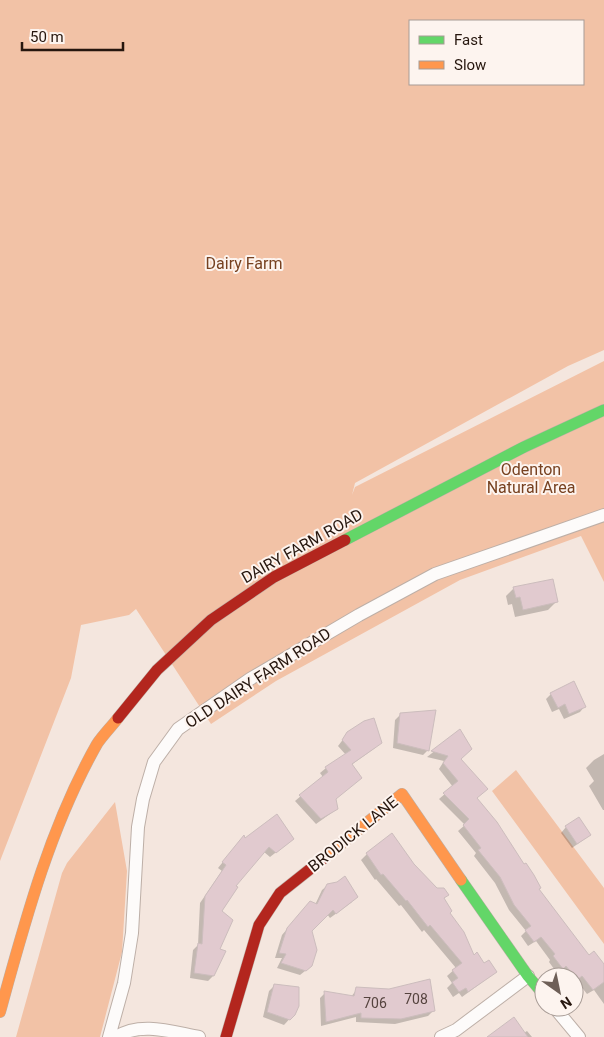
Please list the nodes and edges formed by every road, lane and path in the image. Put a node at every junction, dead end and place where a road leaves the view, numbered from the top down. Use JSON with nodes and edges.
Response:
{"nodes":[{"id":1,"x":604,"y":410,"type":"edge"},
{"id":2,"x":604,"y":515,"type":"edge"},
{"id":3,"x":528,"y":976,"type":"junction"},
{"id":4,"x":534,"y":983,"type":"edge"},
{"id":5,"x":0,"y":1012,"type":"edge"},
{"id":6,"x":563,"y":1017,"type":"edge"},
{"id":7,"x":109,"y":1037,"type":"edge"},
{"id":8,"x":116,"y":1037,"type":"edge"},
{"id":9,"x":199,"y":1037,"type":"edge"},
{"id":10,"x":226,"y":1037,"type":"edge"},
{"id":11,"x":441,"y":1037,"type":"edge"},
{"id":12,"x":580,"y":1037,"type":"edge"}],
"edges":[{"from":1,"to":5,"type":"street","name":"DAIRY FARM ROAD"},
{"from":2,"to":7,"type":"street","name":"OLD DAIRY FARM ROAD"},
{"from":3,"to":4,"type":"street","name":"BRODICK LANE"},
{"from":3,"to":10,"type":"street","name":"BRODICK LANE"},
{"from":3,"to":11,"type":"street"},
{"from":6,"to":12,"type":"street"},
{"from":8,"to":9,"type":"street"}]}
